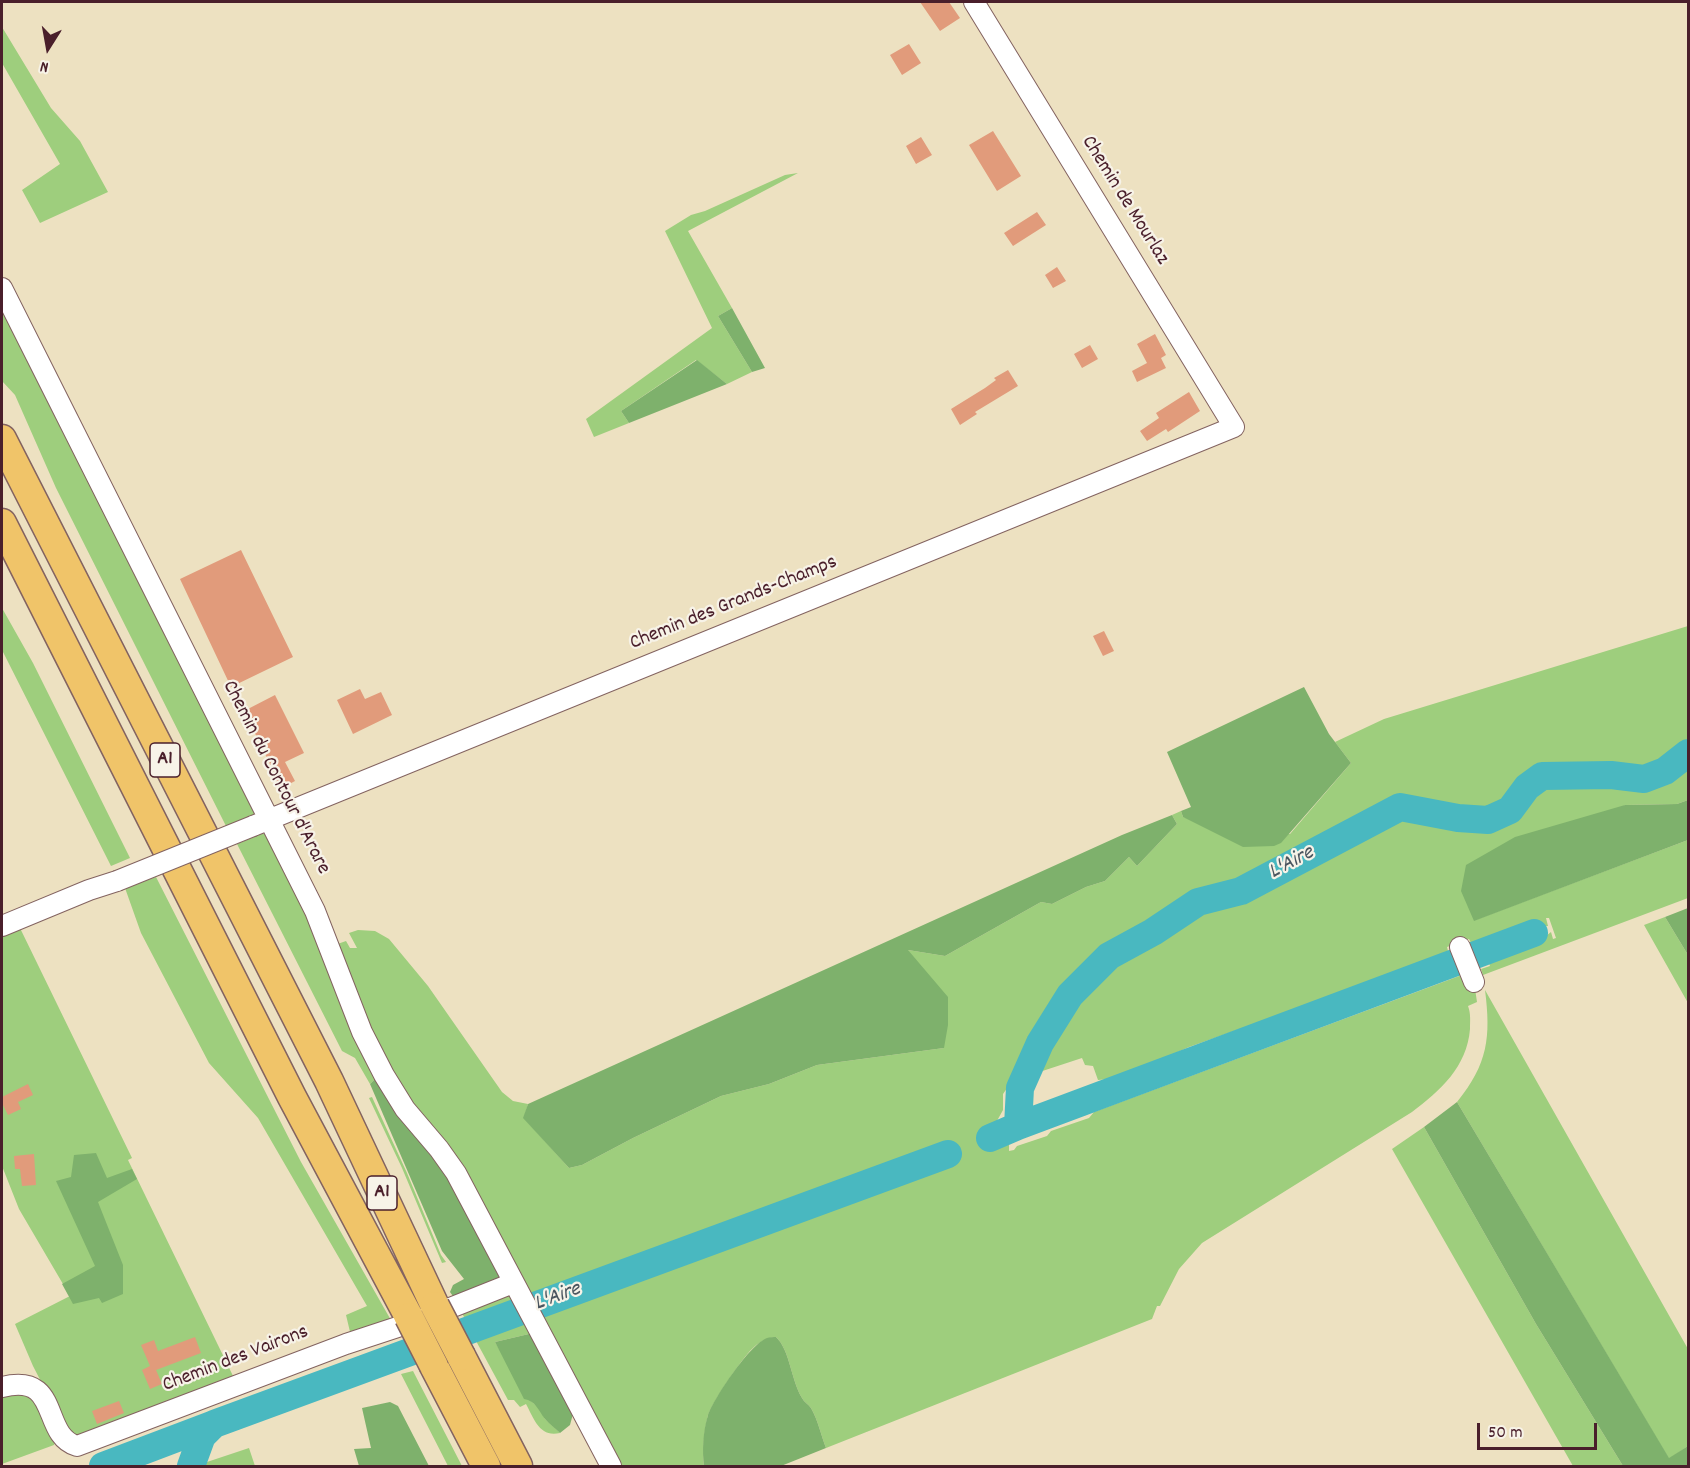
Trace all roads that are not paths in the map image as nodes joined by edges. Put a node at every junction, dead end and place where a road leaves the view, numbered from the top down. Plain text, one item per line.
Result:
1 (974, 2) edge
2 (2, 288) edge
3 (1234, 427) joint
4 (2, 439) edge
5 (2, 523) edge
6 (261, 822) junction
7 (2, 926) edge
8 (1460, 947) dead end
9 (1472, 977) dead end
10 (514, 1286) junction
11 (2, 1387) edge
12 (486, 1467) edge
13 (518, 1467) edge
14 (611, 1467) edge

1 - 3 street, Chemin de Mourlaz
2 - 6 street, Chemin du Contour d'Arare
3 - 6 street, Chemin des Grands-Champs
4 - 13 highway, A1, bridge
5 - 12 highway, A1, bridge
6 - 7 street, Chemin des Grands-Champs, bridge
6 - 10 street, Chemin du Contour d'Arare
8 - 9 street
10 - 11 street, Chemin des Vairons
10 - 14 street, Chemin du Contour d'Arare

